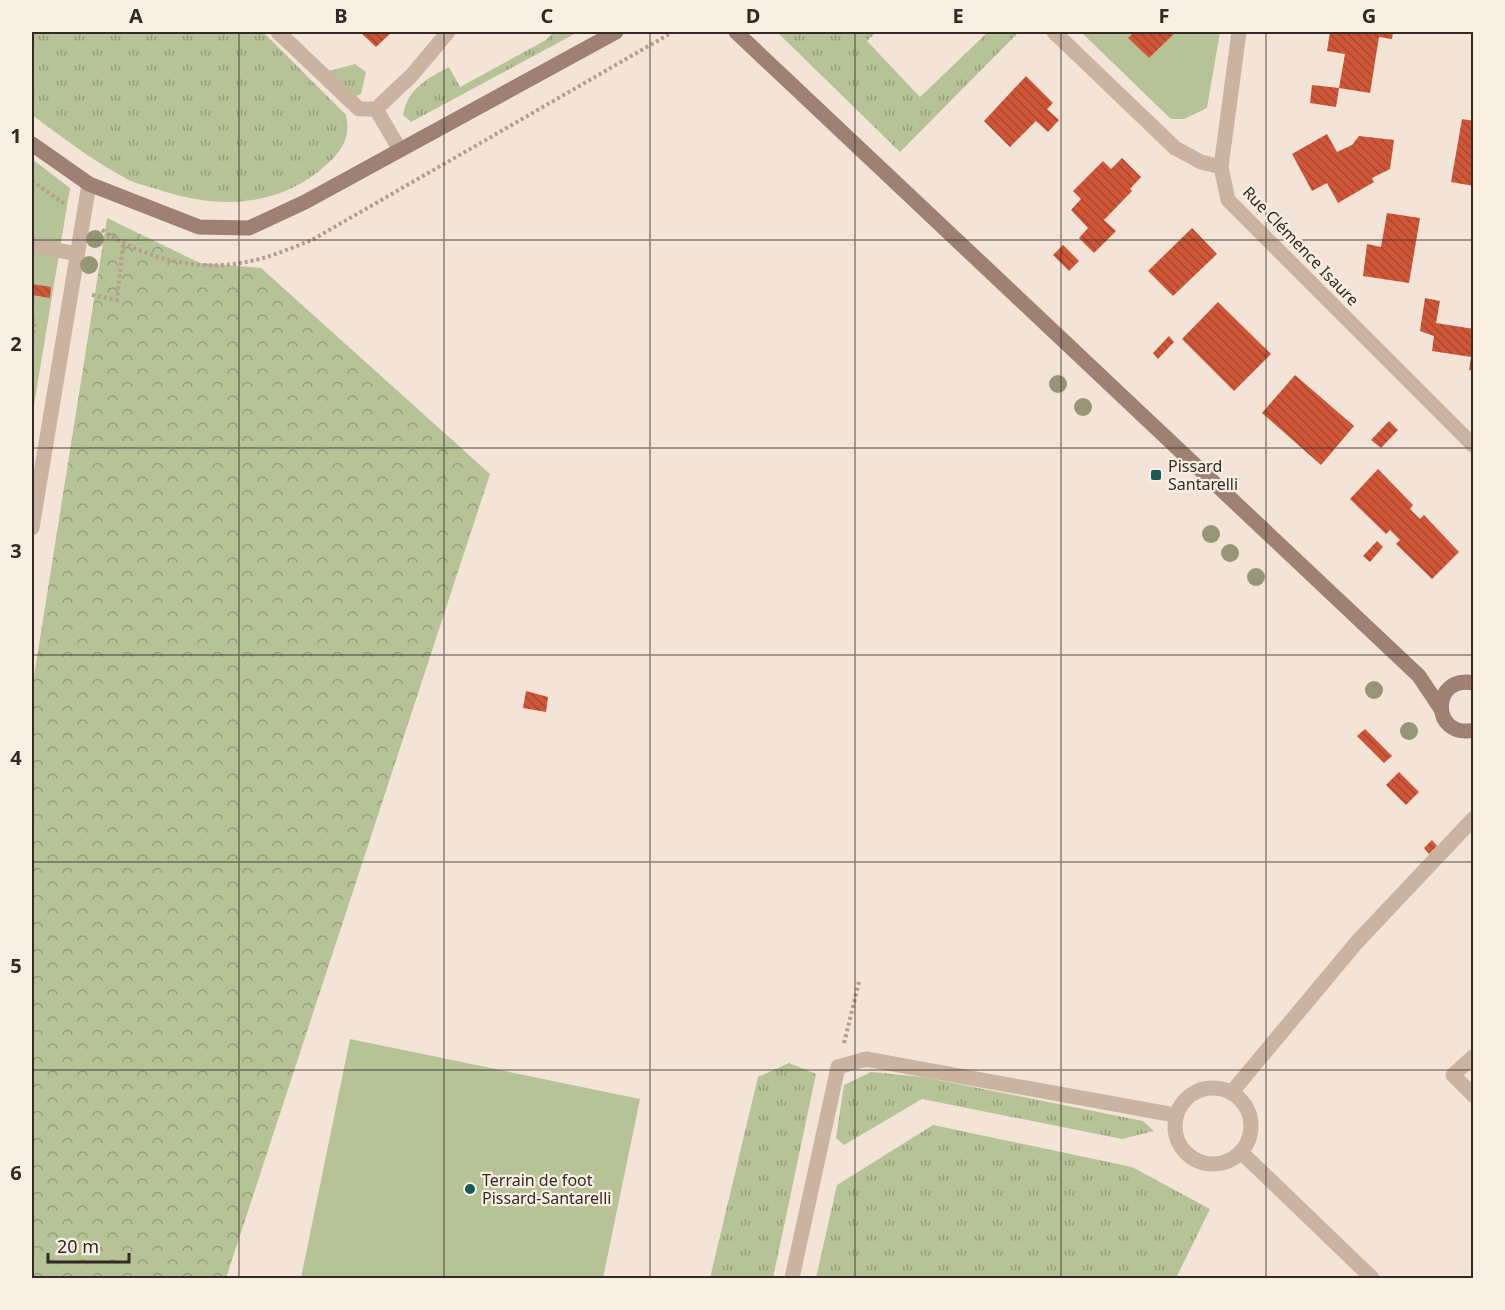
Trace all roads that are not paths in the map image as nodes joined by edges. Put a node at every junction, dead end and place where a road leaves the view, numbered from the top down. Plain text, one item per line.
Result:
1 (279, 32) edge
2 (448, 32) edge
3 (616, 32) edge
4 (736, 32) edge
5 (1054, 32) edge
6 (1239, 32) edge
7 (376, 110) junction
8 (32, 144) edge
9 (400, 150) junction
10 (1221, 166) junction
11 (89, 184) junction
12 (32, 245) edge
13 (77, 254) junction
14 (1473, 446) edge
15 (32, 528) edge
16 (1419, 676) junction
17 (1473, 682) edge
18 (1450, 687) junction
19 (1441, 709) junction
20 (1470, 734) edge
21 (1473, 818) edge
22 (1473, 1056) edge
23 (1231, 1093) junction
24 (1473, 1096) edge
25 (1175, 1115) junction
26 (1242, 1153) junction
27 (792, 1278) edge
28 (1372, 1278) edge

1 - 7 street
2 - 7 street
3 - 9 main road
4 - 16 main road
5 - 10 street
6 - 10 street, Rue Clémence Isaure
7 - 9 street
8 - 11 main road
9 - 11 main road
10 - 14 street, Rue Clémence Isaure
11 - 13 street
12 - 13 street
13 - 15 street
16 - 18 main road
16 - 19 main road
17 - 18 main road
18 - 19 main road
19 - 20 main road
21 - 23 street
22 - 24 street
23 - 25 street
23 - 26 street
25 - 26 street
25 - 27 street
26 - 28 street

